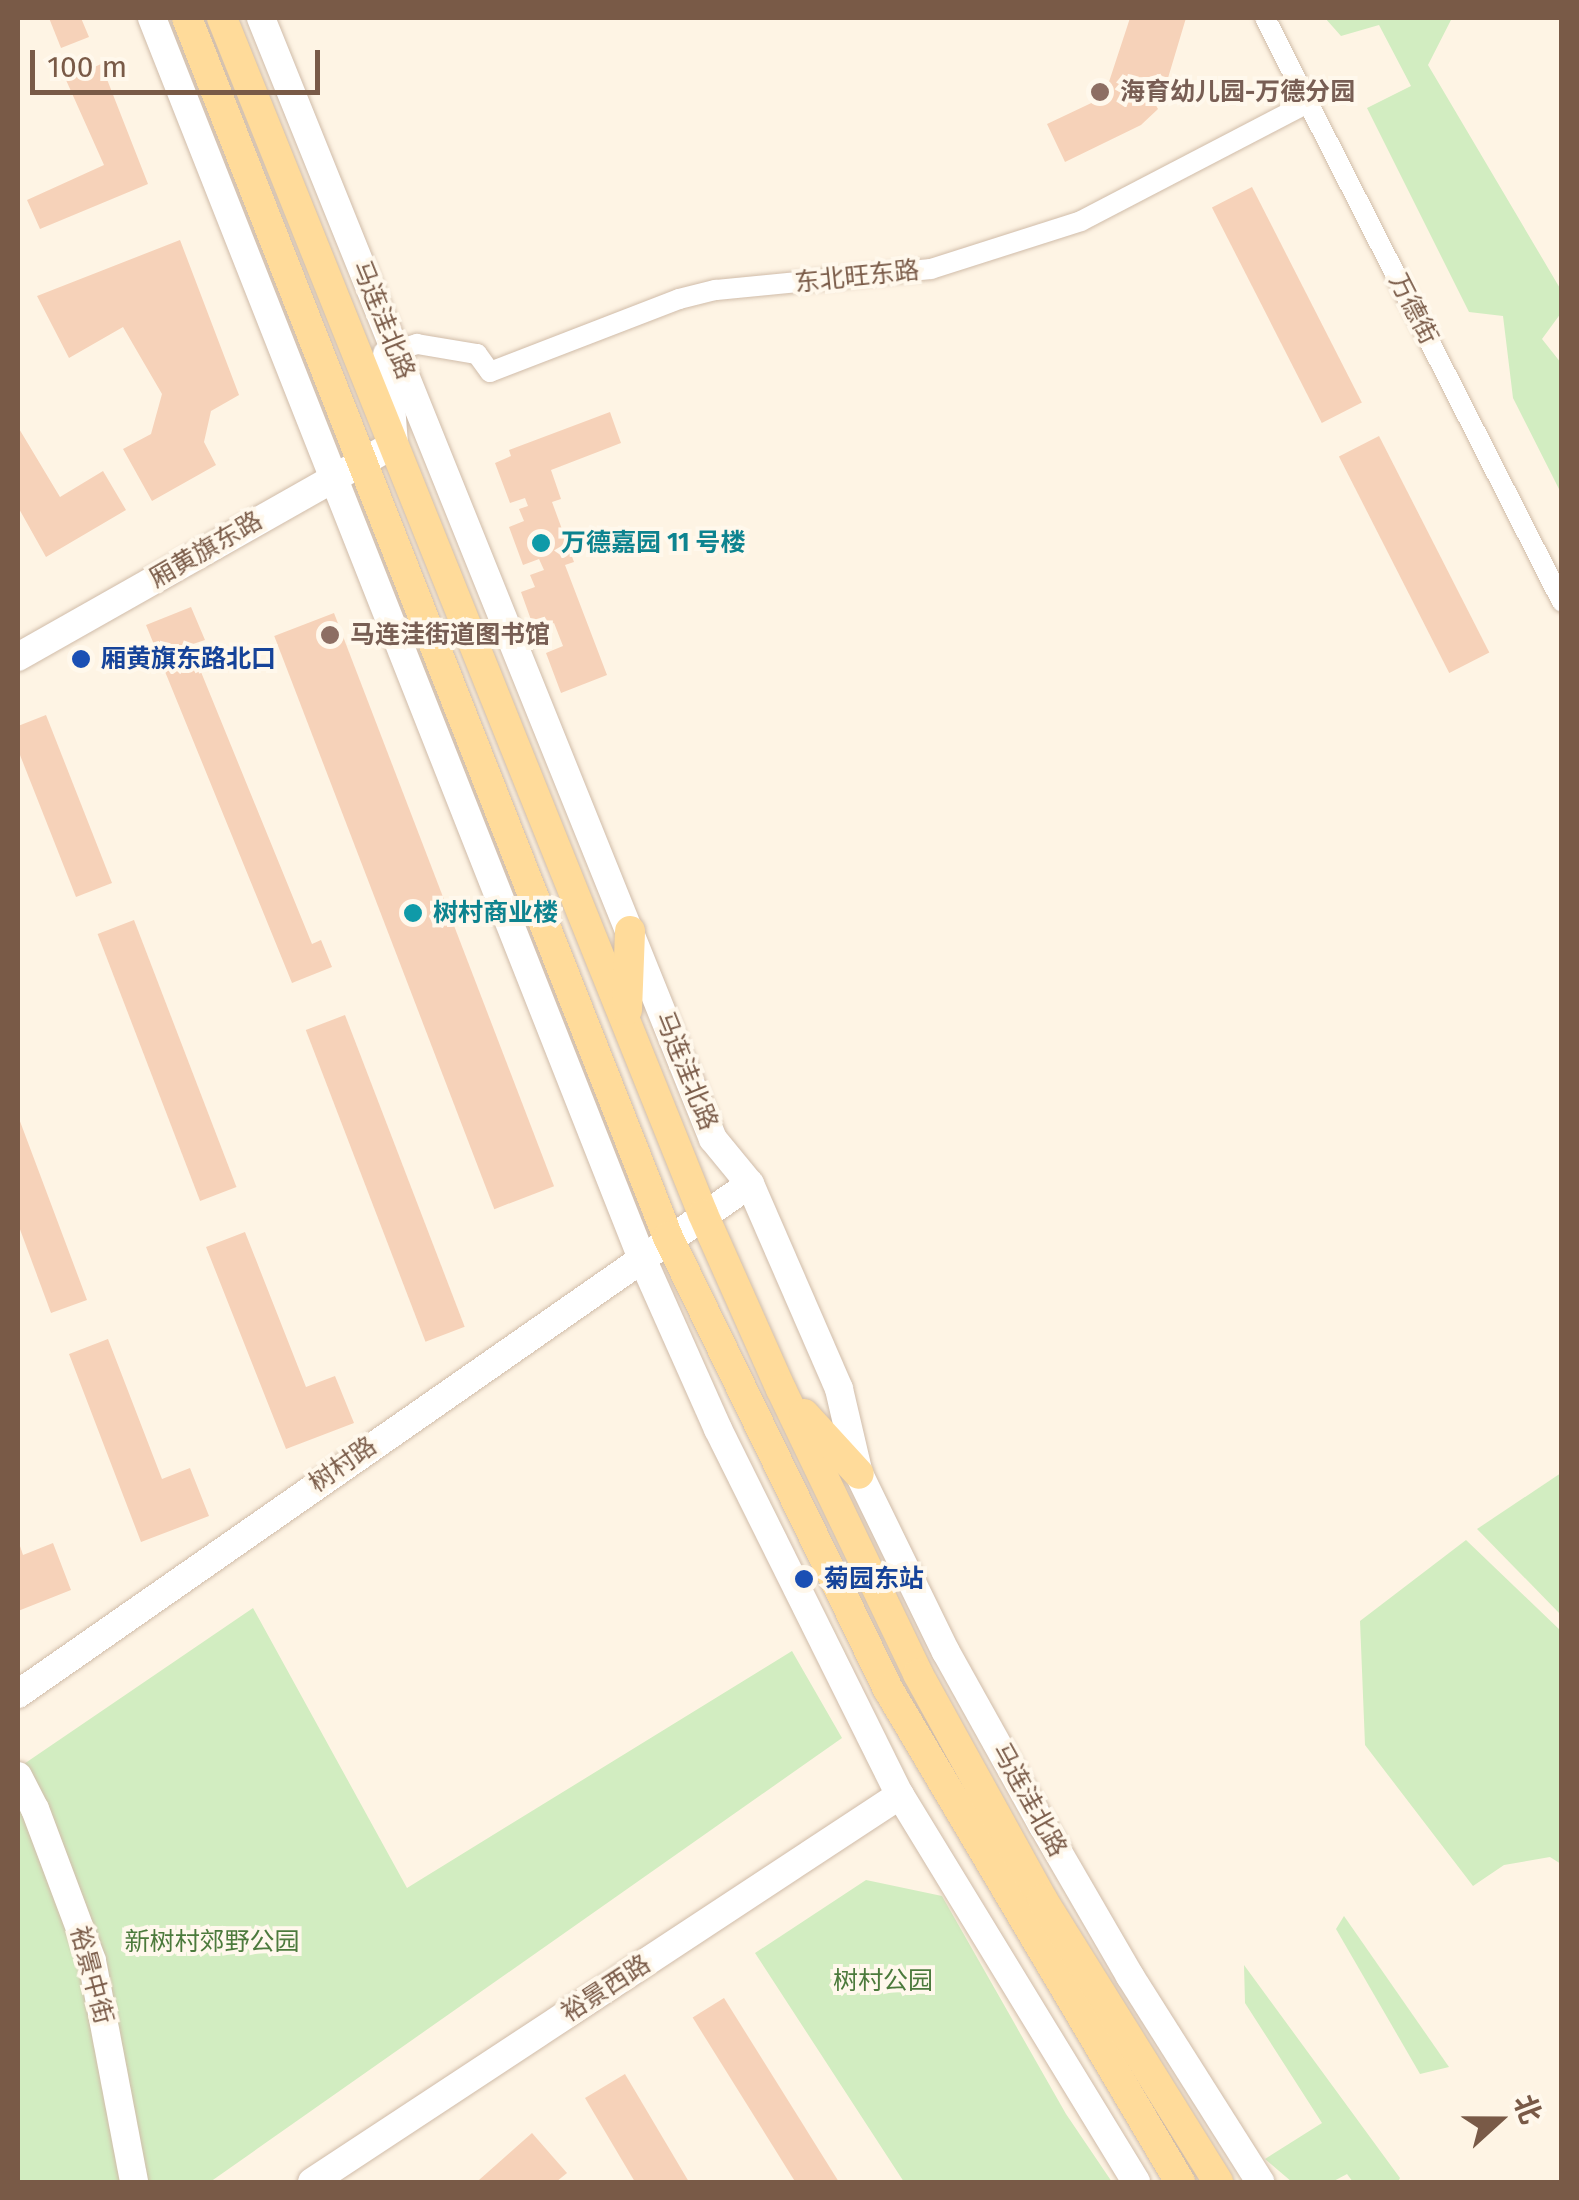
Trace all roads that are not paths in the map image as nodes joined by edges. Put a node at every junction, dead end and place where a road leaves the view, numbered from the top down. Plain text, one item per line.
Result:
1 (152, 18) edge
2 (222, 18) edge
3 (261, 18) edge
4 (1264, 18) edge
5 (191, 28) edge
6 (1308, 102) junction
7 (208, 156) junction
8 (384, 322) junction
9 (395, 351) junction
10 (394, 444) junction
11 (362, 462) junction
12 (334, 477) junction
13 (1562, 602) edge
14 (18, 656) edge
15 (630, 931) junction
16 (626, 1023) junction
17 (750, 1184) junction
18 (704, 1214) junction
19 (668, 1237) junction
20 (641, 1256) junction
21 (781, 1389) junction
22 (859, 1474) junction
23 (18, 1694) edge
24 (18, 1776) edge
25 (900, 1795) junction
26 (134, 2182) edge
27 (312, 2182) edge
28 (1136, 2182) edge
29 (1180, 2182) edge
30 (1218, 2182) edge
31 (1260, 2182) edge

1 - 7 street
2 - 10 main road, 马连洼北路
3 - 8 street, 马连洼北路
4 - 6 street, 万德街
5 - 7 street
5 - 11 main road
6 - 9 street, 东北旺东路
6 - 13 street, 万德街
7 - 12 street
8 - 9 street, 马连洼北路
8 - 10 street
9 - 15 street, 马连洼北路
10 - 11 street, 厢黄旗东路
10 - 16 main road, 马连洼北路
11 - 12 street, 厢黄旗东路
11 - 19 main road
12 - 14 street, 厢黄旗东路
12 - 20 street
15 - 16 main road
15 - 17 street, 马连洼北路
16 - 18 main road, 马连洼北路
17 - 18 street, 树村路
17 - 22 street, 马连洼北路
18 - 19 street, 树村路
18 - 21 main road, 马连洼北路
19 - 20 street, 树村路
19 - 29 main road
20 - 23 street, 树村路
20 - 25 street
21 - 22 main road
21 - 30 main road, 马连洼北路
22 - 31 street, 马连洼北路
24 - 26 street, 裕景中街
25 - 27 street, 裕景西路
25 - 28 street

